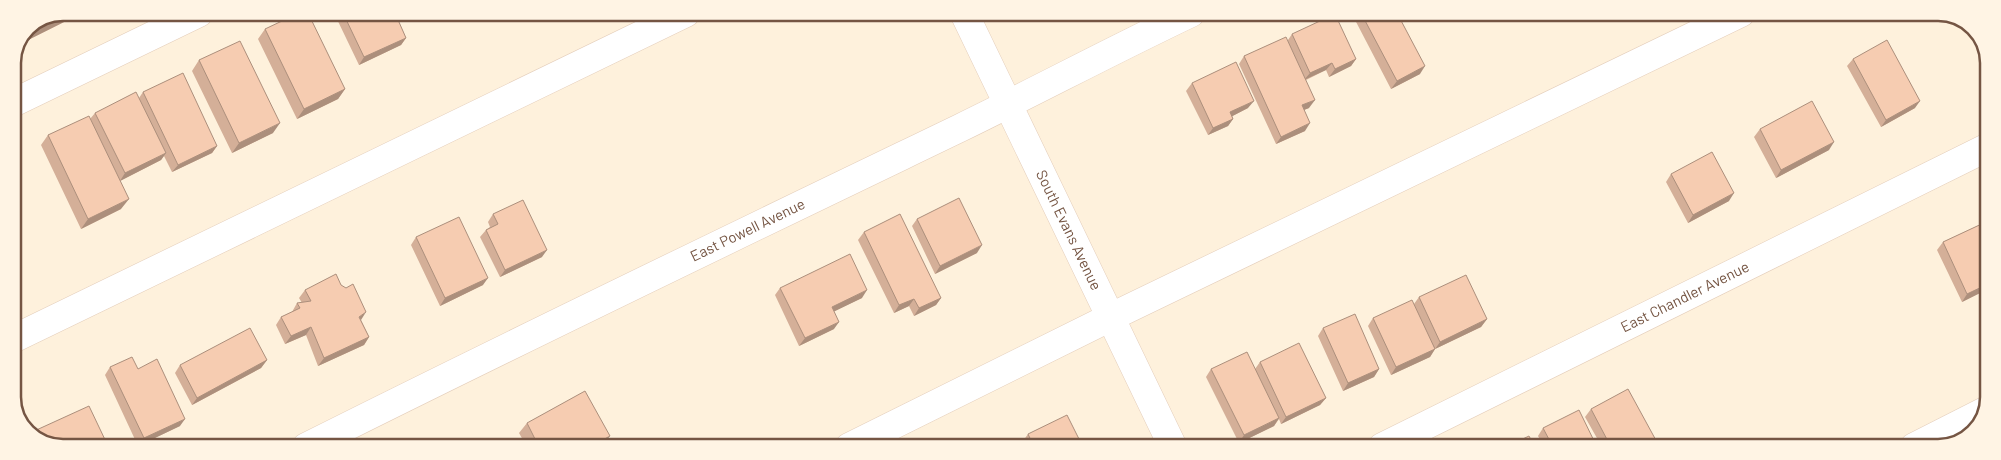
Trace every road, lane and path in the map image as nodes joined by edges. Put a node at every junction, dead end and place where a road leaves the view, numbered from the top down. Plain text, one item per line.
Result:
1 (182, 21) edge
2 (669, 21) edge
3 (968, 21) edge
4 (1174, 21) edge
5 (1724, 21) edge
6 (21, 99) edge
7 (1008, 104) junction
8 (1980, 151) edge
9 (1110, 317) junction
10 (21, 335) edge
11 (1975, 416) edge
12 (322, 439) edge
13 (865, 439) edge
14 (1169, 439) edge
15 (1398, 439) edge
16 (1931, 439) edge

1 - 6 street
2 - 10 street
3 - 7 street, South Evans Avenue
4 - 7 street, East Powell Avenue
5 - 9 street
7 - 9 street, South Evans Avenue
7 - 12 street, East Powell Avenue
8 - 15 street, East Chandler Avenue
9 - 13 street
9 - 14 street, South Evans Avenue
11 - 16 street

